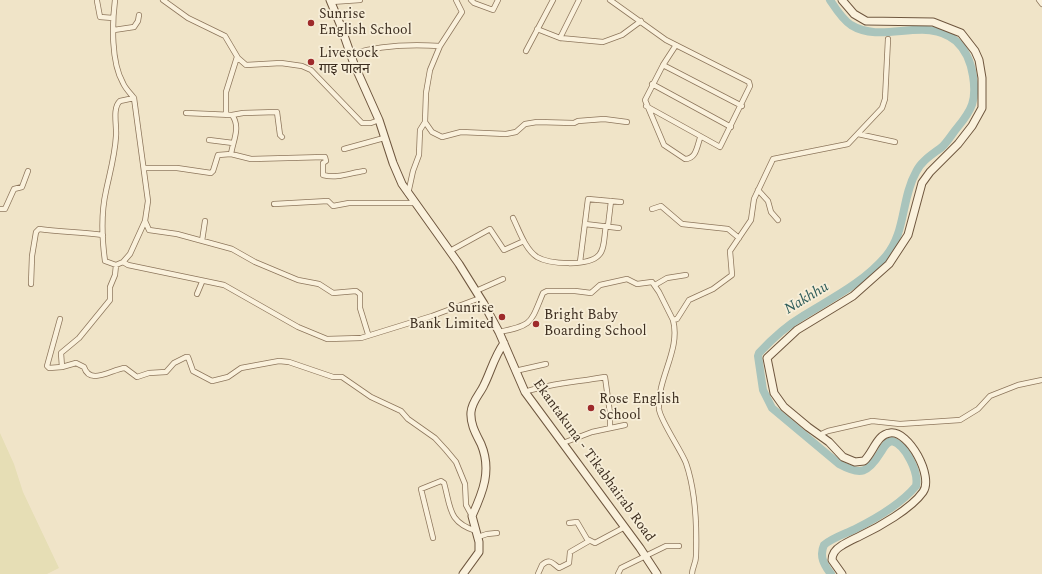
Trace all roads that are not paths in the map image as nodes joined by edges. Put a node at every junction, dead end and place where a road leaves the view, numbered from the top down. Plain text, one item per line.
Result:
1 (115, 0) edge
2 (163, 0) edge
3 (360, 0) edge
4 (456, 0) edge
5 (471, 0) edge
6 (498, 0) edge
7 (553, 0) edge
8 (579, 0) edge
9 (610, 0) edge
10 (842, 0) edge
11 (1039, 0) edge
12 (97, 1) dead end
13 (330, 1) edge
14 (1042, 4) edge
15 (139, 15) dead end
16 (113, 18) junction
17 (641, 21) junction
18 (114, 30) junction
19 (537, 30) junction
20 (560, 38) junction
21 (888, 39) dead end
22 (676, 45) junction
23 (440, 46) junction
24 (526, 51) dead end
25 (351, 54) junction
26 (237, 57) junction
27 (663, 64) junction
28 (652, 84) junction
29 (134, 98) junction
30 (646, 106) junction
31 (742, 106) junction
32 (186, 113) dead end
33 (226, 115) junction
34 (232, 115) junction
35 (379, 120) junction
36 (425, 122) junction
37 (627, 122) dead end
38 (730, 127) junction
39 (858, 134) junction
40 (282, 137) dead end
41 (384, 138) junction
42 (700, 138) junction
43 (209, 140) dead end
44 (233, 142) junction
45 (895, 142) dead end
46 (344, 149) dead end
47 (231, 154) junction
48 (144, 168) junction
49 (28, 171) dead end
50 (364, 171) dead end
51 (758, 190) junction
52 (408, 194) junction
53 (610, 201) junction
54 (621, 202) dead end
55 (415, 203) junction
56 (274, 204) dead end
57 (0, 209) edge
58 (652, 209) dead end
59 (512, 218) dead end
60 (778, 220) dead end
61 (205, 221) dead end
62 (145, 222) junction
63 (585, 224) junction
64 (607, 226) junction
65 (619, 228) dead end
66 (103, 235) junction
67 (739, 238) junction
68 (202, 241) junction
69 (524, 242) junction
70 (450, 251) junction
71 (123, 262) junction
72 (580, 262) junction
73 (116, 264) junction
74 (686, 275) dead end
75 (503, 279) dead end
76 (202, 282) junction
77 (31, 284) dead end
78 (654, 285) junction
79 (476, 291) junction
80 (197, 294) dead end
81 (480, 298) junction
82 (60, 319) dead end
83 (673, 320) junction
84 (499, 332) junction
85 (368, 334) junction
86 (504, 344) junction
87 (546, 364) dead end
88 (62, 367) junction
89 (515, 371) junction
90 (1042, 380) edge
91 (525, 392) junction
92 (625, 425) dead end
93 (610, 428) junction
94 (819, 435) junction
95 (563, 443) junction
96 (472, 516) junction
97 (569, 524) dead end
98 (626, 528) junction
99 (497, 533) dead end
100 (477, 534) junction
101 (434, 538) dead end
102 (589, 541) junction
103 (679, 546) dead end
104 (646, 556) junction
105 (463, 574) edge
106 (538, 574) edge
107 (618, 574) edge
108 (657, 574) edge
109 (692, 574) edge
110 (842, 574) edge

1 - 16 street
2 - 26 street
3 - 13 street
4 - 23 street
5 - 6 street
7 - 19 street
8 - 20 street
9 - 17 street
10 - 94 street
11 - 14 street
12 - 16 street
13 - 25 street, Ekantakuna - Tikabhairab Road
15 - 18 street
16 - 18 street
17 - 20 street
17 - 22 street
18 - 29 street
19 - 20 street
19 - 24 street
21 - 39 street
22 - 27 street
22 - 31 street
23 - 25 street
23 - 36 street
25 - 35 street, Ekantakuna - Tikabhairab Road
26 - 33 street
26 - 35 street
27 - 28 street
27 - 31 street
28 - 30 street
28 - 38 street
29 - 48 street
29 - 66 street
30 - 42 street
30 - 42 street
31 - 38 street
32 - 33 street
33 - 34 street
34 - 40 street
34 - 44 street
35 - 41 street, Ekantakuna - Tikabhairab Road
36 - 37 street
36 - 52 street
38 - 42 street
39 - 45 street
39 - 51 street
41 - 46 street
41 - 52 street, Ekantakuna - Tikabhairab Road
43 - 44 street
44 - 47 street
47 - 48 street
47 - 50 street
48 - 62 street
49 - 57 street
51 - 60 street
51 - 67 street
52 - 55 street, Ekantakuna - Tikabhairab Road
53 - 54 street
53 - 63 street
53 - 64 street
55 - 56 street
55 - 70 street, Ekantakuna - Tikabhairab Road
58 - 67 street
59 - 69 street
61 - 68 street
62 - 68 street
62 - 71 street
63 - 64 street
63 - 72 street
64 - 65 street
64 - 72 street
66 - 73 street
66 - 77 street
67 - 83 street
68 - 85 street
69 - 70 street
69 - 72 street
70 - 79 street, Ekantakuna - Tikabhairab Road
71 - 73 street
71 - 76 street
73 - 88 street
74 - 78 street
75 - 79 street
76 - 80 street
76 - 85 street
78 - 83 street
78 - 84 street
79 - 81 street, Ekantakuna - Tikabhairab Road
81 - 84 street, Ekantakuna - Tikabhairab Road
81 - 85 street
82 - 88 street
83 - 109 street
84 - 86 street, Ekantakuna - Tikabhairab Road
86 - 89 street, Ekantakuna - Tikabhairab Road
86 - 96 street
87 - 89 street
88 - 96 street
89 - 91 street, Ekantakuna - Tikabhairab Road
90 - 94 street
91 - 93 street
91 - 95 street, Ekantakuna - Tikabhairab Road
92 - 93 street
93 - 95 street
94 - 110 street
95 - 98 street, Ekantakuna - Tikabhairab Road
96 - 100 street
97 - 102 street
98 - 102 street
98 - 104 street, Ekantakuna - Tikabhairab Road
99 - 100 street
100 - 101 street
100 - 105 street
102 - 106 street
103 - 104 street
104 - 107 street
104 - 108 street, Ekantakuna - Tikabhairab Road

